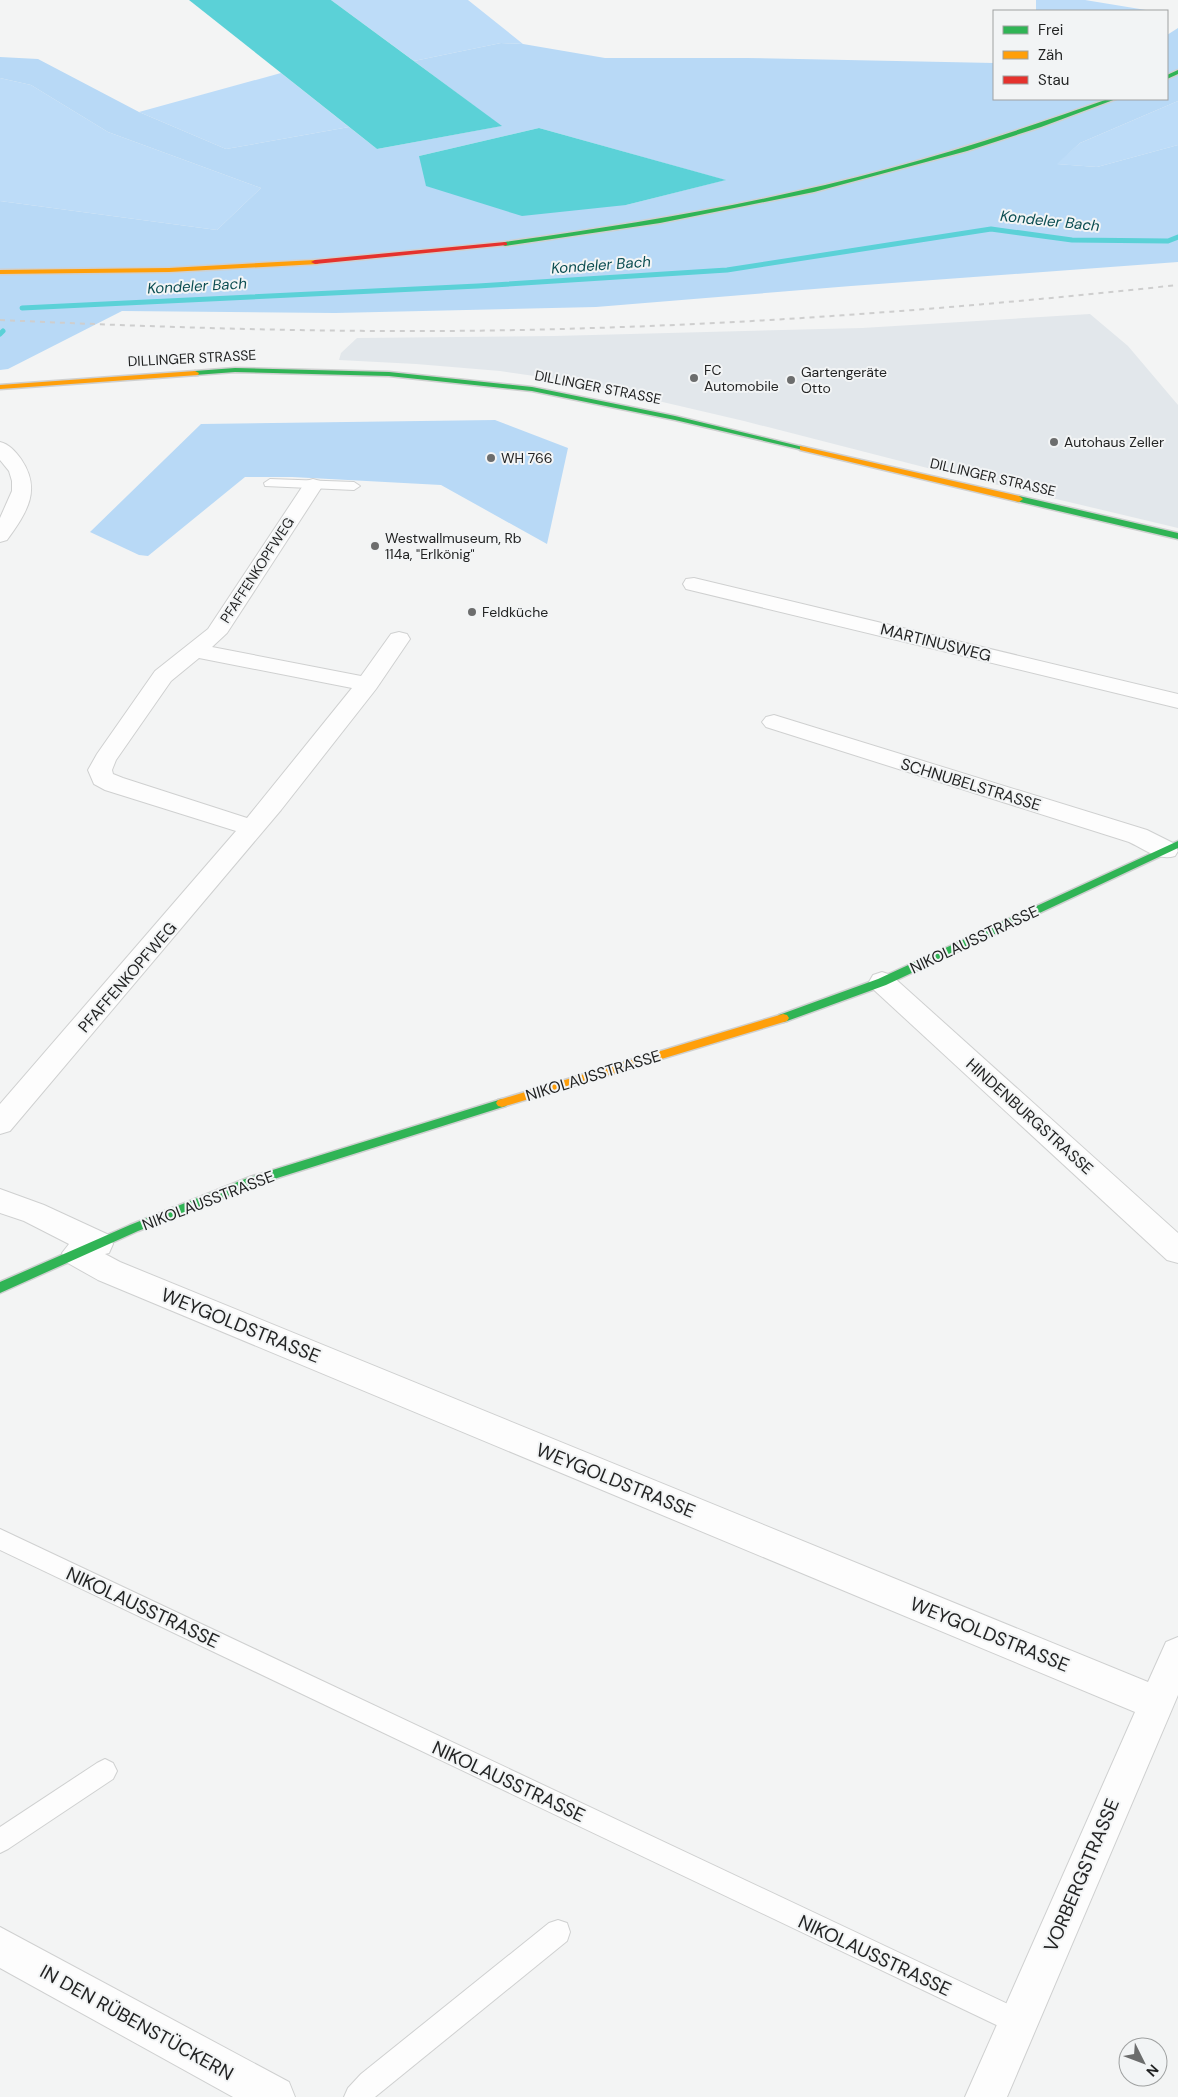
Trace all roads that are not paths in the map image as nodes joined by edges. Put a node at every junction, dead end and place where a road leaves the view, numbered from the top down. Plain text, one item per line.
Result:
1 (1110, 100) edge
2 (0, 272) edge
3 (0, 387) edge
4 (0, 448) edge
5 (270, 483) dead end
6 (313, 485) junction
7 (354, 486) dead end
8 (0, 536) edge
9 (1178, 536) edge
10 (694, 584) dead end
11 (399, 639) dead end
12 (197, 650) junction
13 (368, 684) junction
14 (1178, 701) edge
15 (774, 722) dead end
16 (252, 828) junction
17 (1172, 847) edge
18 (882, 982) junction
19 (0, 1123) edge
20 (0, 1201) edge
21 (88, 1248) junction
22 (1178, 1251) edge
23 (0, 1288) edge
24 (0, 1540) edge
25 (1178, 1654) edge
26 (1156, 1703) junction
27 (104, 1771) dead end
28 (0, 1841) edge
29 (558, 1932) dead end
30 (0, 1947) edge
31 (1018, 2022) junction
32 (274, 2097) edge
33 (357, 2097) edge
34 (986, 2097) edge

1 - 2 street
3 - 9 street, DILLINGER STRASSE
4 - 8 street
5 - 6 lane
6 - 7 lane
6 - 12 street, PFAFFENKOPFWEG
10 - 14 street, MARTINUSWEG
11 - 13 street, PFAFFENKOPFWEG
12 - 13 street
12 - 16 street, PFAFFENKOPFWEG
13 - 16 street, PFAFFENKOPFWEG
15 - 17 street, SCHNUBELSTRASSE
16 - 19 street, PFAFFENKOPFWEG
17 - 18 street, NIKOLAUSSTRASSE
18 - 21 street, NIKOLAUSSTRASSE
18 - 22 street, HINDENBURGSTRASSE
20 - 21 street, WEYGOLDSTRASSE
21 - 23 street, NIKOLAUSSTRASSE
21 - 26 street, WEYGOLDSTRASSE
24 - 31 lane, NIKOLAUSSTRASSE
25 - 26 street, VORBERGSTRASSE
26 - 31 street, VORBERGSTRASSE
27 - 28 lane
29 - 33 lane
30 - 32 street, IN DEN RÜBENSTÜCKERN
31 - 34 street, VORBERGSTRASSE

